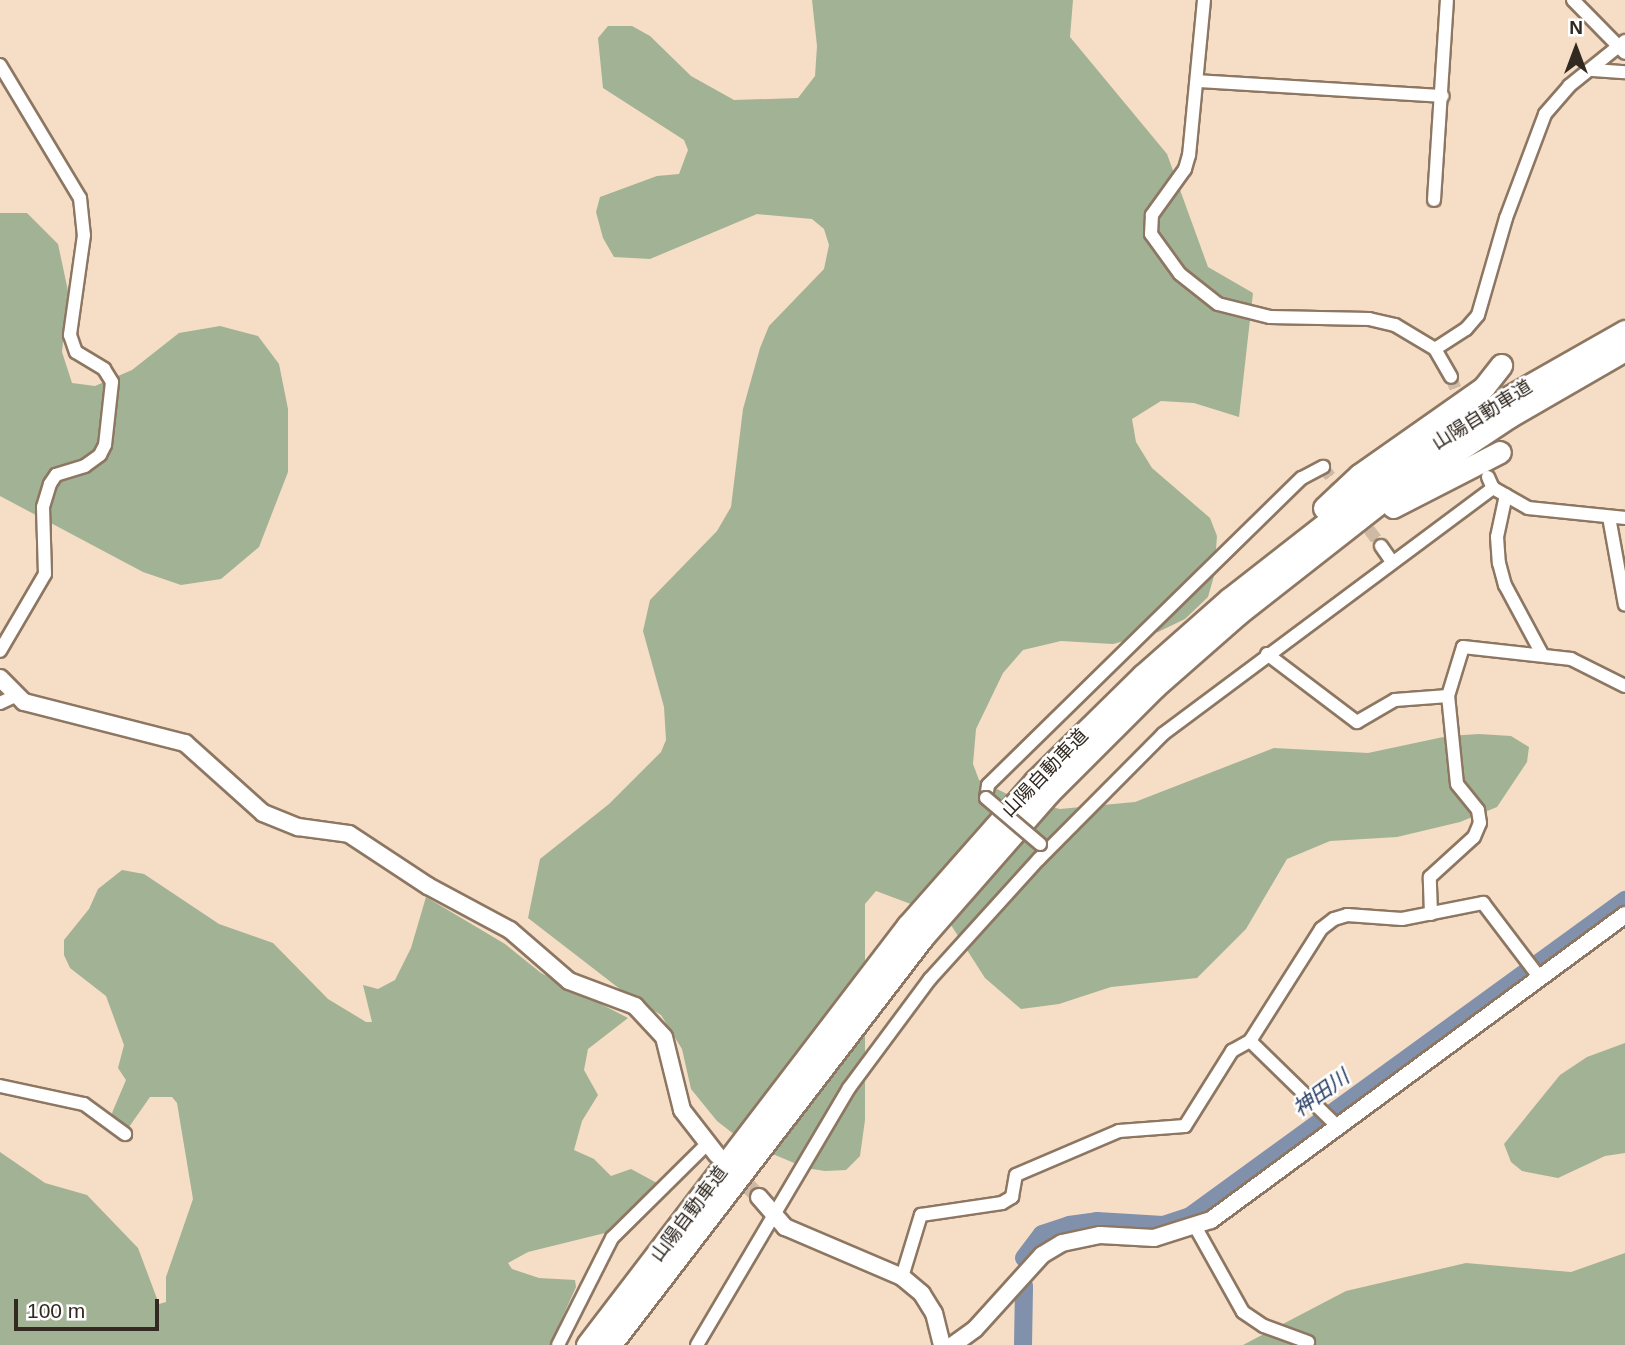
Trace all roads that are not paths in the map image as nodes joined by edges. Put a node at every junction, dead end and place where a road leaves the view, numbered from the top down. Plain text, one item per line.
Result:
1 (1204, 0) edge
2 (1447, 0) edge
3 (1573, 0) edge
4 (1623, 47) edge
5 (1593, 70) junction
6 (1, 71) edge
7 (1625, 72) edge
8 (1197, 81) junction
9 (1443, 96) junction
10 (1434, 200) dead end
11 (1625, 331) edge
12 (1435, 349) junction
13 (1625, 350) edge
14 (1501, 365) dead end
15 (1451, 377) tunnel mouth
16 (1500, 452) dead end
17 (1323, 467) dead end
18 (1506, 495) junction
19 (1609, 517) junction
20 (1625, 518) edge
21 (1381, 547) tunnel mouth
22 (1392, 562) junction
23 (1270, 587) junction
24 (1625, 605) edge
25 (1178, 643) junction
26 (0, 651) edge
27 (1268, 654) junction
28 (1542, 654) junction
29 (0, 678) edge
30 (1625, 686) edge
31 (15, 696) junction
32 (1448, 696) junction
33 (0, 703) edge
34 (1044, 847) junction
35 (1432, 914) junction
36 (1625, 915) edge
37 (1535, 971) junction
38 (1250, 1041) junction
39 (0, 1086) edge
40 (1332, 1120) junction
41 (125, 1134) dead end
42 (711, 1150) joint
43 (759, 1197) tunnel mouth
44 (774, 1218) junction
45 (1196, 1228) junction
46 (902, 1277) junction
47 (1308, 1342) dead end
48 (558, 1345) edge
49 (587, 1345) edge
50 (610, 1345) edge
51 (697, 1345) edge
52 (942, 1345) edge
53 (953, 1345) edge

1 - 8 street
2 - 9 street
3 - 4 street
4 - 5 street
5 - 7 street
5 - 12 street
6 - 26 street
8 - 9 street
8 - 12 street
9 - 10 street
11 - 25 highway, 山陽自動車道
12 - 15 street
13 - 23 highway, 山陽自動車道
14 - 25 highway
16 - 23 highway
17 - 34 street, bridge
18 - 19 street
18 - 22 street
18 - 28 street
19 - 20 street
19 - 24 street
21 - 22 street
22 - 27 street
23 - 50 highway, 山陽自動車道
25 - 49 highway, 山陽自動車道
27 - 32 street
27 - 34 street
28 - 30 street
28 - 32 street
29 - 31 street
31 - 33 street
31 - 42 street
32 - 35 street
34 - 44 street
35 - 37 street
35 - 38 street
36 - 37 street
37 - 40 street
38 - 40 street
38 - 46 street
39 - 41 street
40 - 45 street
42 - 48 street
43 - 44 street
44 - 46 street
44 - 51 street
45 - 47 street
45 - 53 street
46 - 52 street

